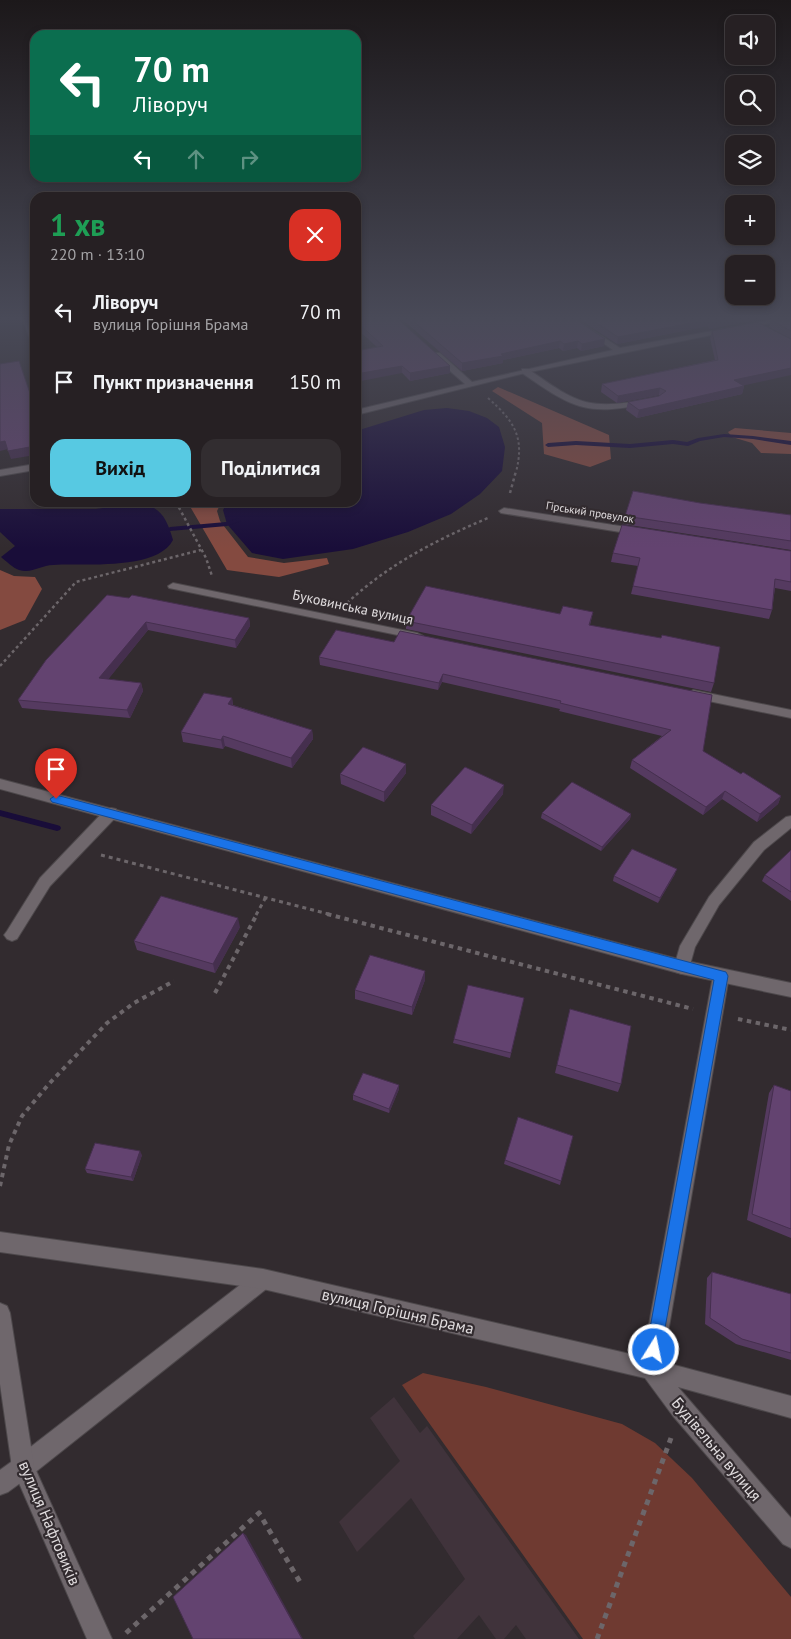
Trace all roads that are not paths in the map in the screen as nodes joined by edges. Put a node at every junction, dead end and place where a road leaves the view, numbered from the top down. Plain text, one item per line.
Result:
1 (421, 396) edge
2 (562, 396) edge
3 (652, 401) edge
4 (361, 412) edge
5 (30, 468) edge
6 (0, 473) edge
7 (504, 511) road end
8 (647, 533) edge
9 (173, 586) dead end
10 (430, 638) edge
11 (684, 692) edge
12 (791, 714) edge
13 (0, 784) edge
14 (111, 813) junction
15 (791, 821) edge
16 (12, 934) dead end
17 (682, 966) junction
18 (721, 976) junction
19 (791, 990) edge
20 (0, 1242) edge
21 (263, 1280) junction
22 (0, 1313) edge
23 (651, 1369) junction
24 (791, 1407) edge
25 (23, 1466) junction
26 (0, 1484) edge
27 (791, 1536) edge
28 (100, 1639) edge

1 - 4 street
2 - 3 street
5 - 6 street
7 - 8 street, Гірський провулок
9 - 10 street, Буковинська вулиця
11 - 12 street
13 - 14 street
14 - 16 street
14 - 17 street
15 - 17 street
17 - 18 street
18 - 19 street
18 - 23 street
20 - 21 street, вулиця Горішня Брама
21 - 23 street, вулиця Горішня Брама
21 - 25 street
22 - 25 street
23 - 24 street, вулиця Горішня Брама
23 - 27 street, Будівельна вулиця
25 - 26 street
25 - 28 street, вулиця Нафтовиків

